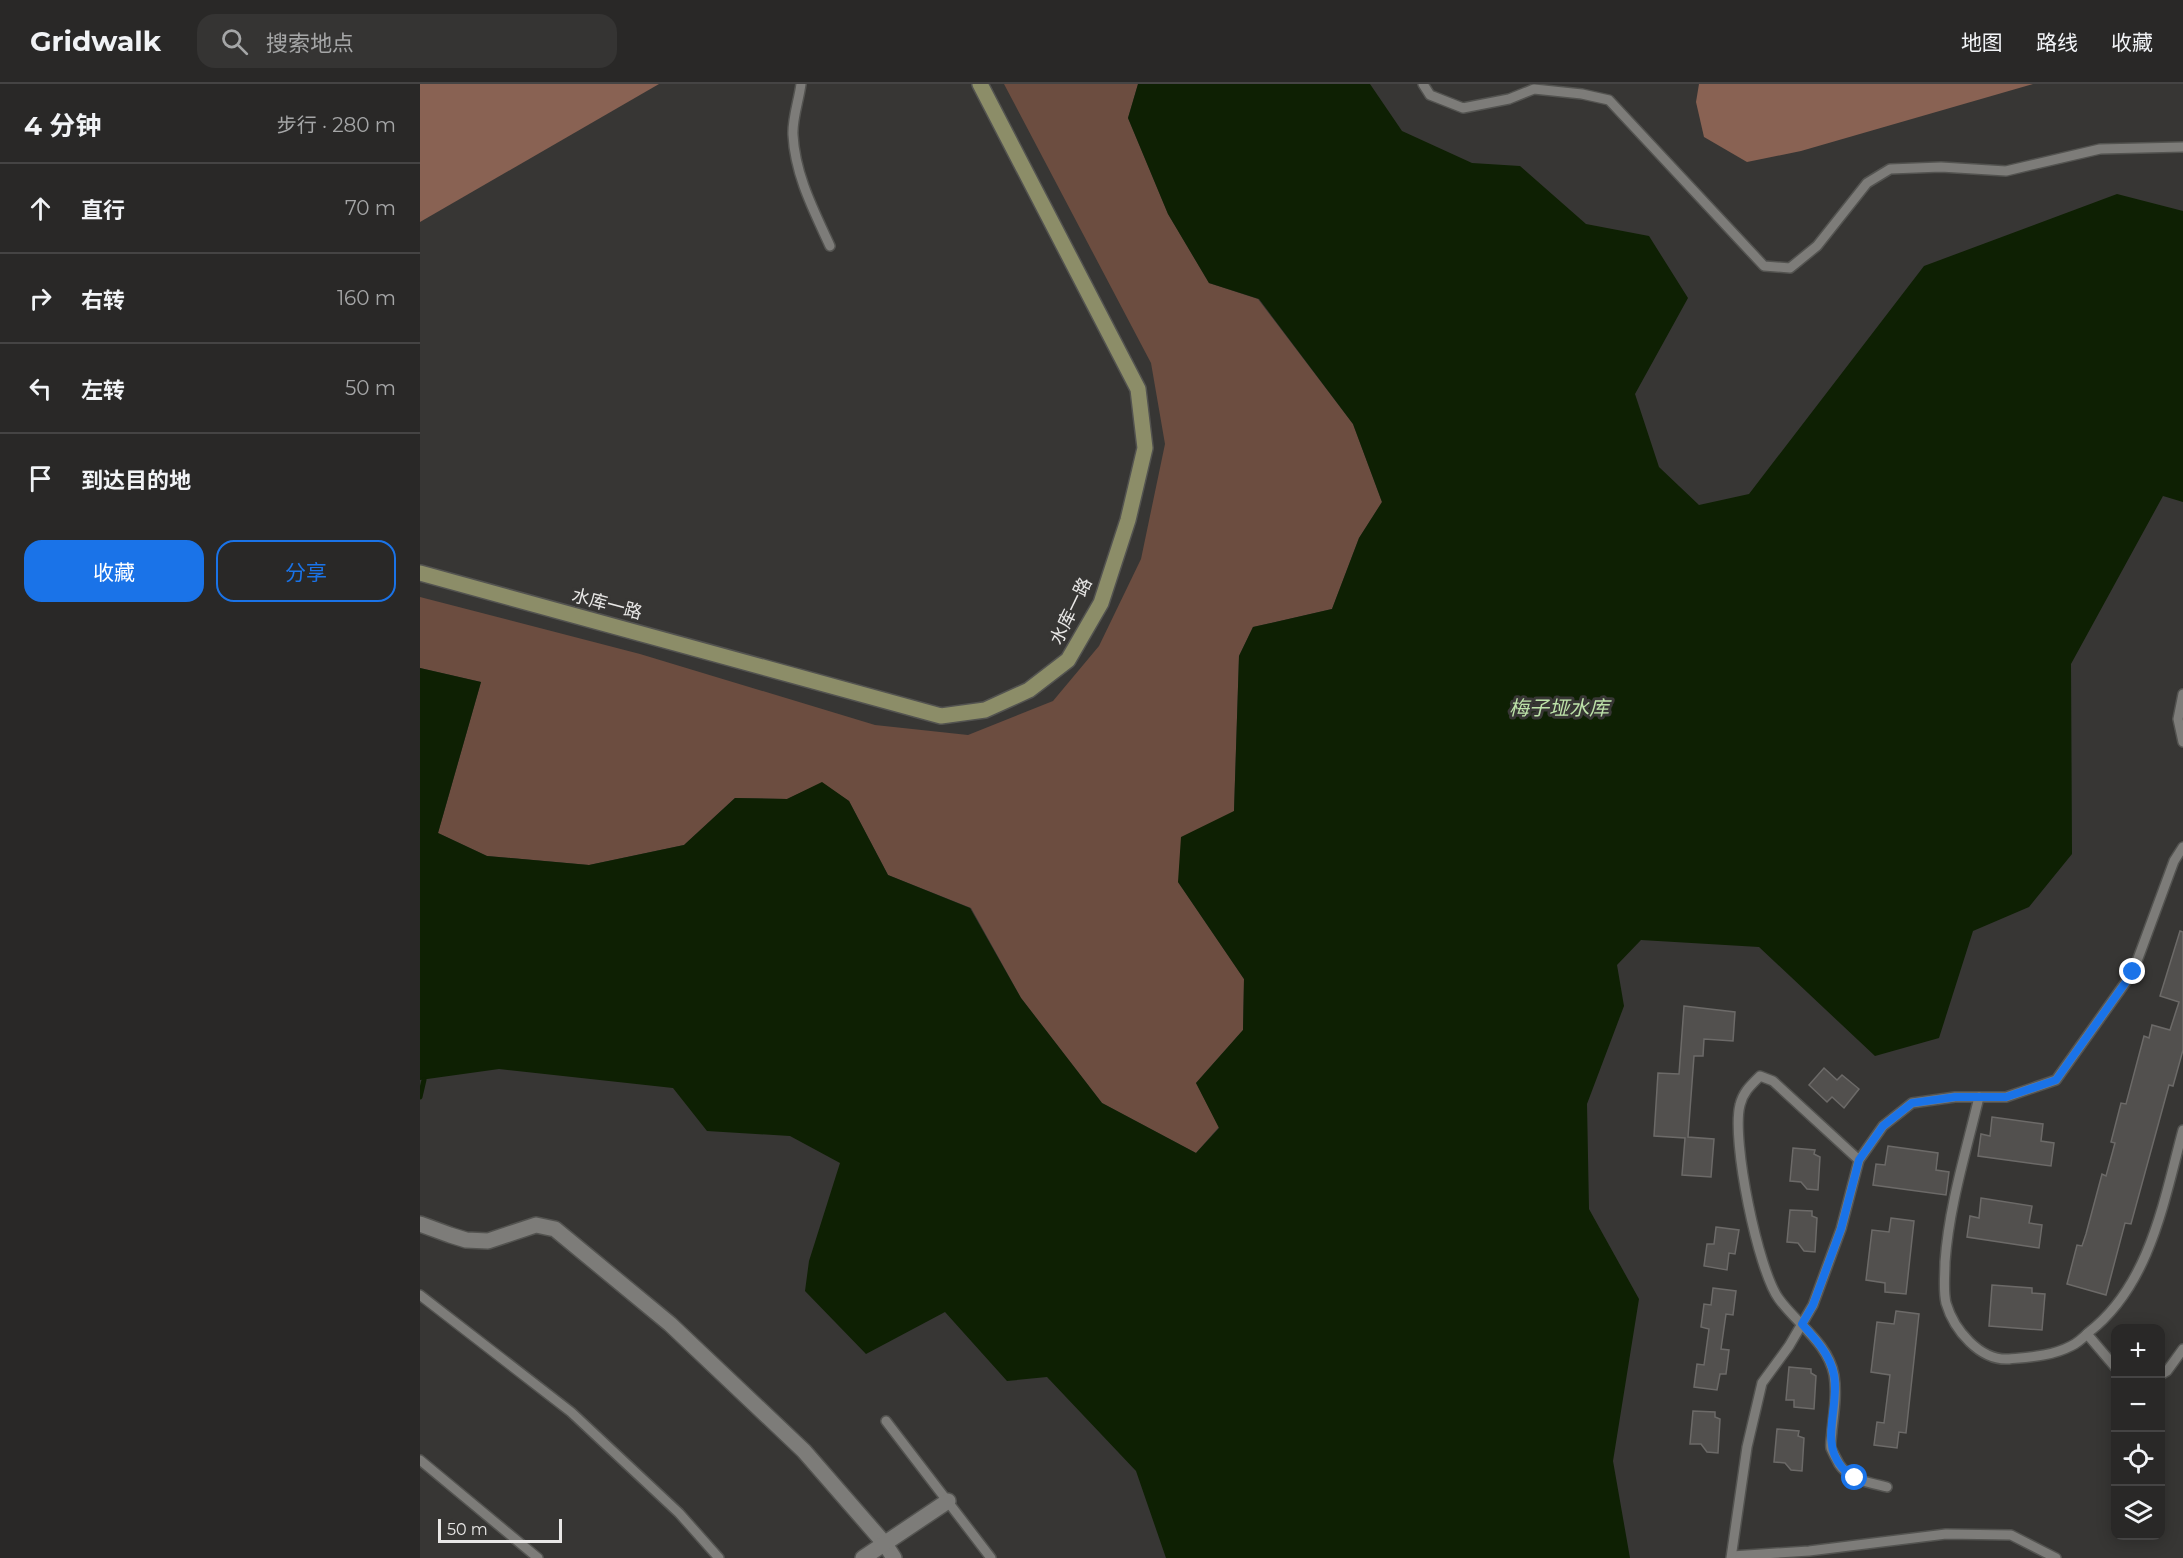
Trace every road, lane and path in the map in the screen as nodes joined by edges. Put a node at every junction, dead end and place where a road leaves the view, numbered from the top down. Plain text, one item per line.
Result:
1 (801, 84) edge
2 (980, 84) edge
3 (1423, 84) edge
4 (2183, 147) edge
5 (830, 246) dead end
6 (420, 573) edge
7 (2183, 694) edge
8 (2183, 742) edge
9 (2183, 847) edge
10 (1979, 1097) junction
11 (2183, 1130) edge
12 (1859, 1160) junction
13 (420, 1224) edge
14 (420, 1295) edge
15 (1802, 1324) junction
16 (2087, 1334) junction
17 (2183, 1349) edge
18 (2111, 1363) edge
19 (2165, 1372) edge
20 (886, 1421) dead end
21 (420, 1460) edge
22 (1887, 1487) dead end
23 (948, 1501) junction
24 (885, 1544) junction
25 (1732, 1557) edge
26 (538, 1558) edge
27 (719, 1558) edge
28 (864, 1558) edge
29 (894, 1558) edge
30 (991, 1558) edge
31 (2056, 1558) edge

1 - 5 lane
2 - 6 street, 水库一路
3 - 4 lane
7 - 8 lane
9 - 10 lane
10 - 12 lane
10 - 16 lane
11 - 16 lane
12 - 15 lane
12 - 15 lane
13 - 24 street
14 - 27 lane
15 - 22 lane
15 - 25 lane
16 - 18 lane
17 - 19 lane
20 - 23 lane
21 - 26 lane
23 - 24 street
23 - 30 lane
24 - 28 street
24 - 29 street
25 - 31 lane

